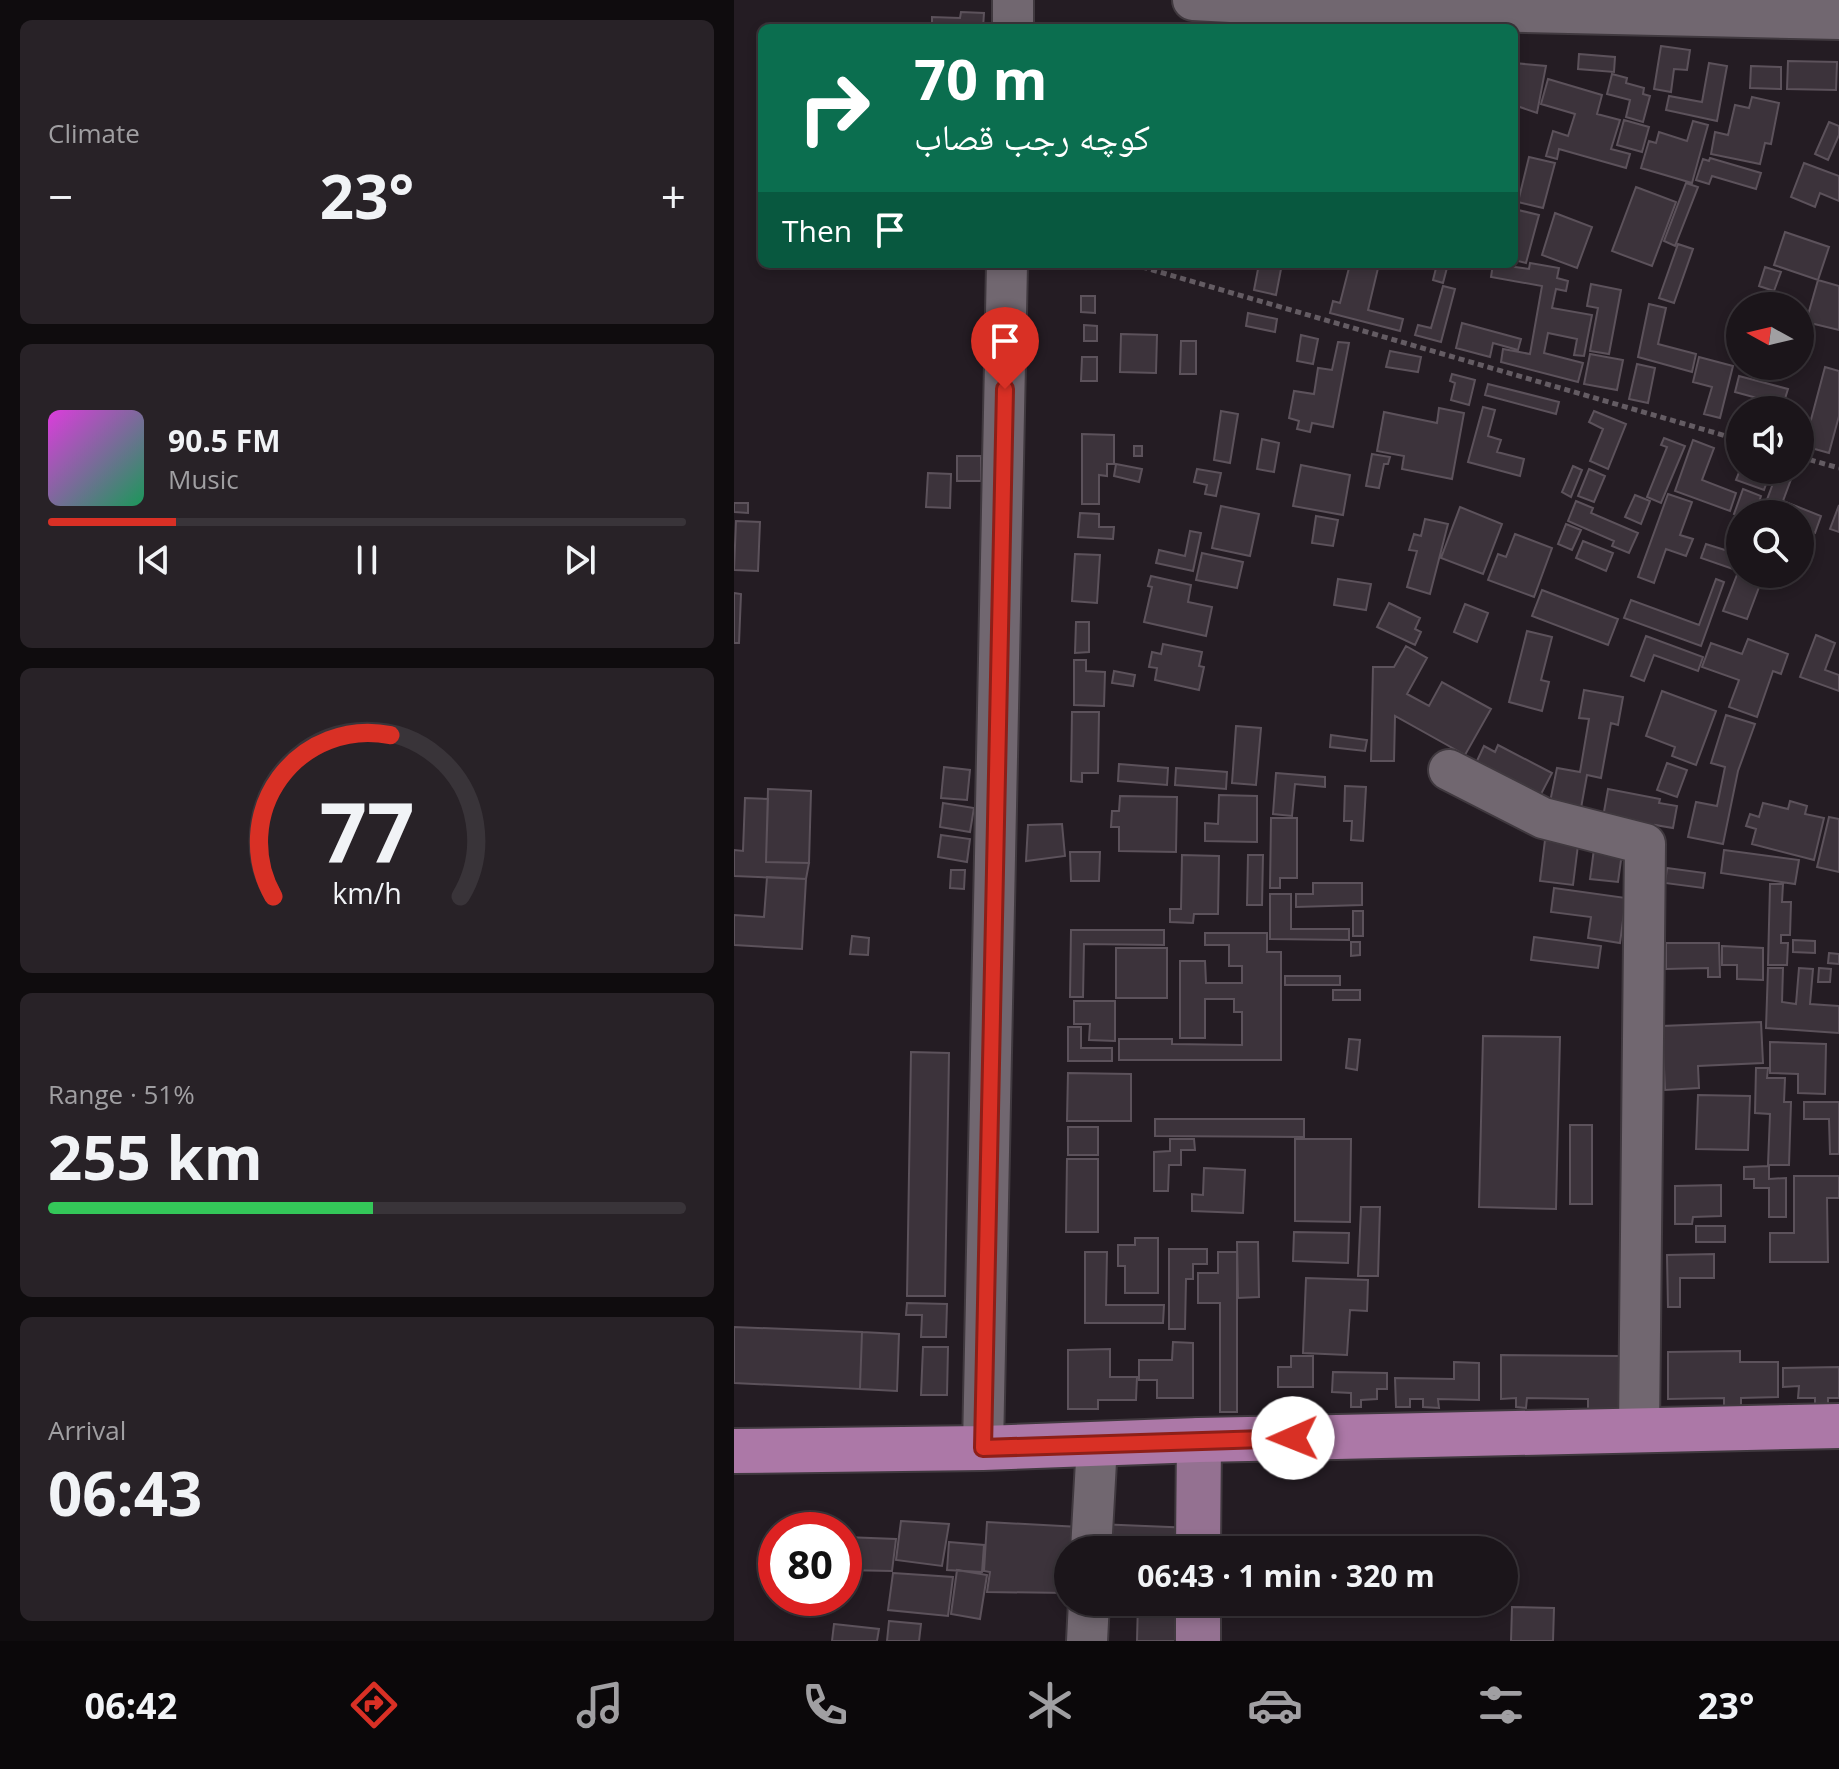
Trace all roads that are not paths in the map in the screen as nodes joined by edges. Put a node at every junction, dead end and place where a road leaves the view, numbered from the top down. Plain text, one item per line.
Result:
1 (1013, 0) edge
2 (1193, 0) edge
3 (1434, 5) edge
4 (1326, 11) edge
5 (1839, 19) edge
6 (1013, 24) edge
7 (1007, 268) edge
8 (1449, 770) dead end
9 (1839, 1426) edge
10 (1639, 1430) junction
11 (1199, 1440) junction
12 (1097, 1444) junction
13 (983, 1448) junction
14 (734, 1451) edge
15 (1092, 1536) edge
16 (1198, 1536) edge
17 (1088, 1616) edge
18 (1198, 1616) edge
19 (1087, 1641) edge
20 (1198, 1641) edge

1 - 6 street
2 - 4 street
3 - 4 street
3 - 5 street
7 - 13 street
8 - 10 street
9 - 10 highway
10 - 11 highway
11 - 12 highway
11 - 16 main road
12 - 13 highway
12 - 15 street
13 - 14 highway
17 - 19 street
18 - 20 main road

